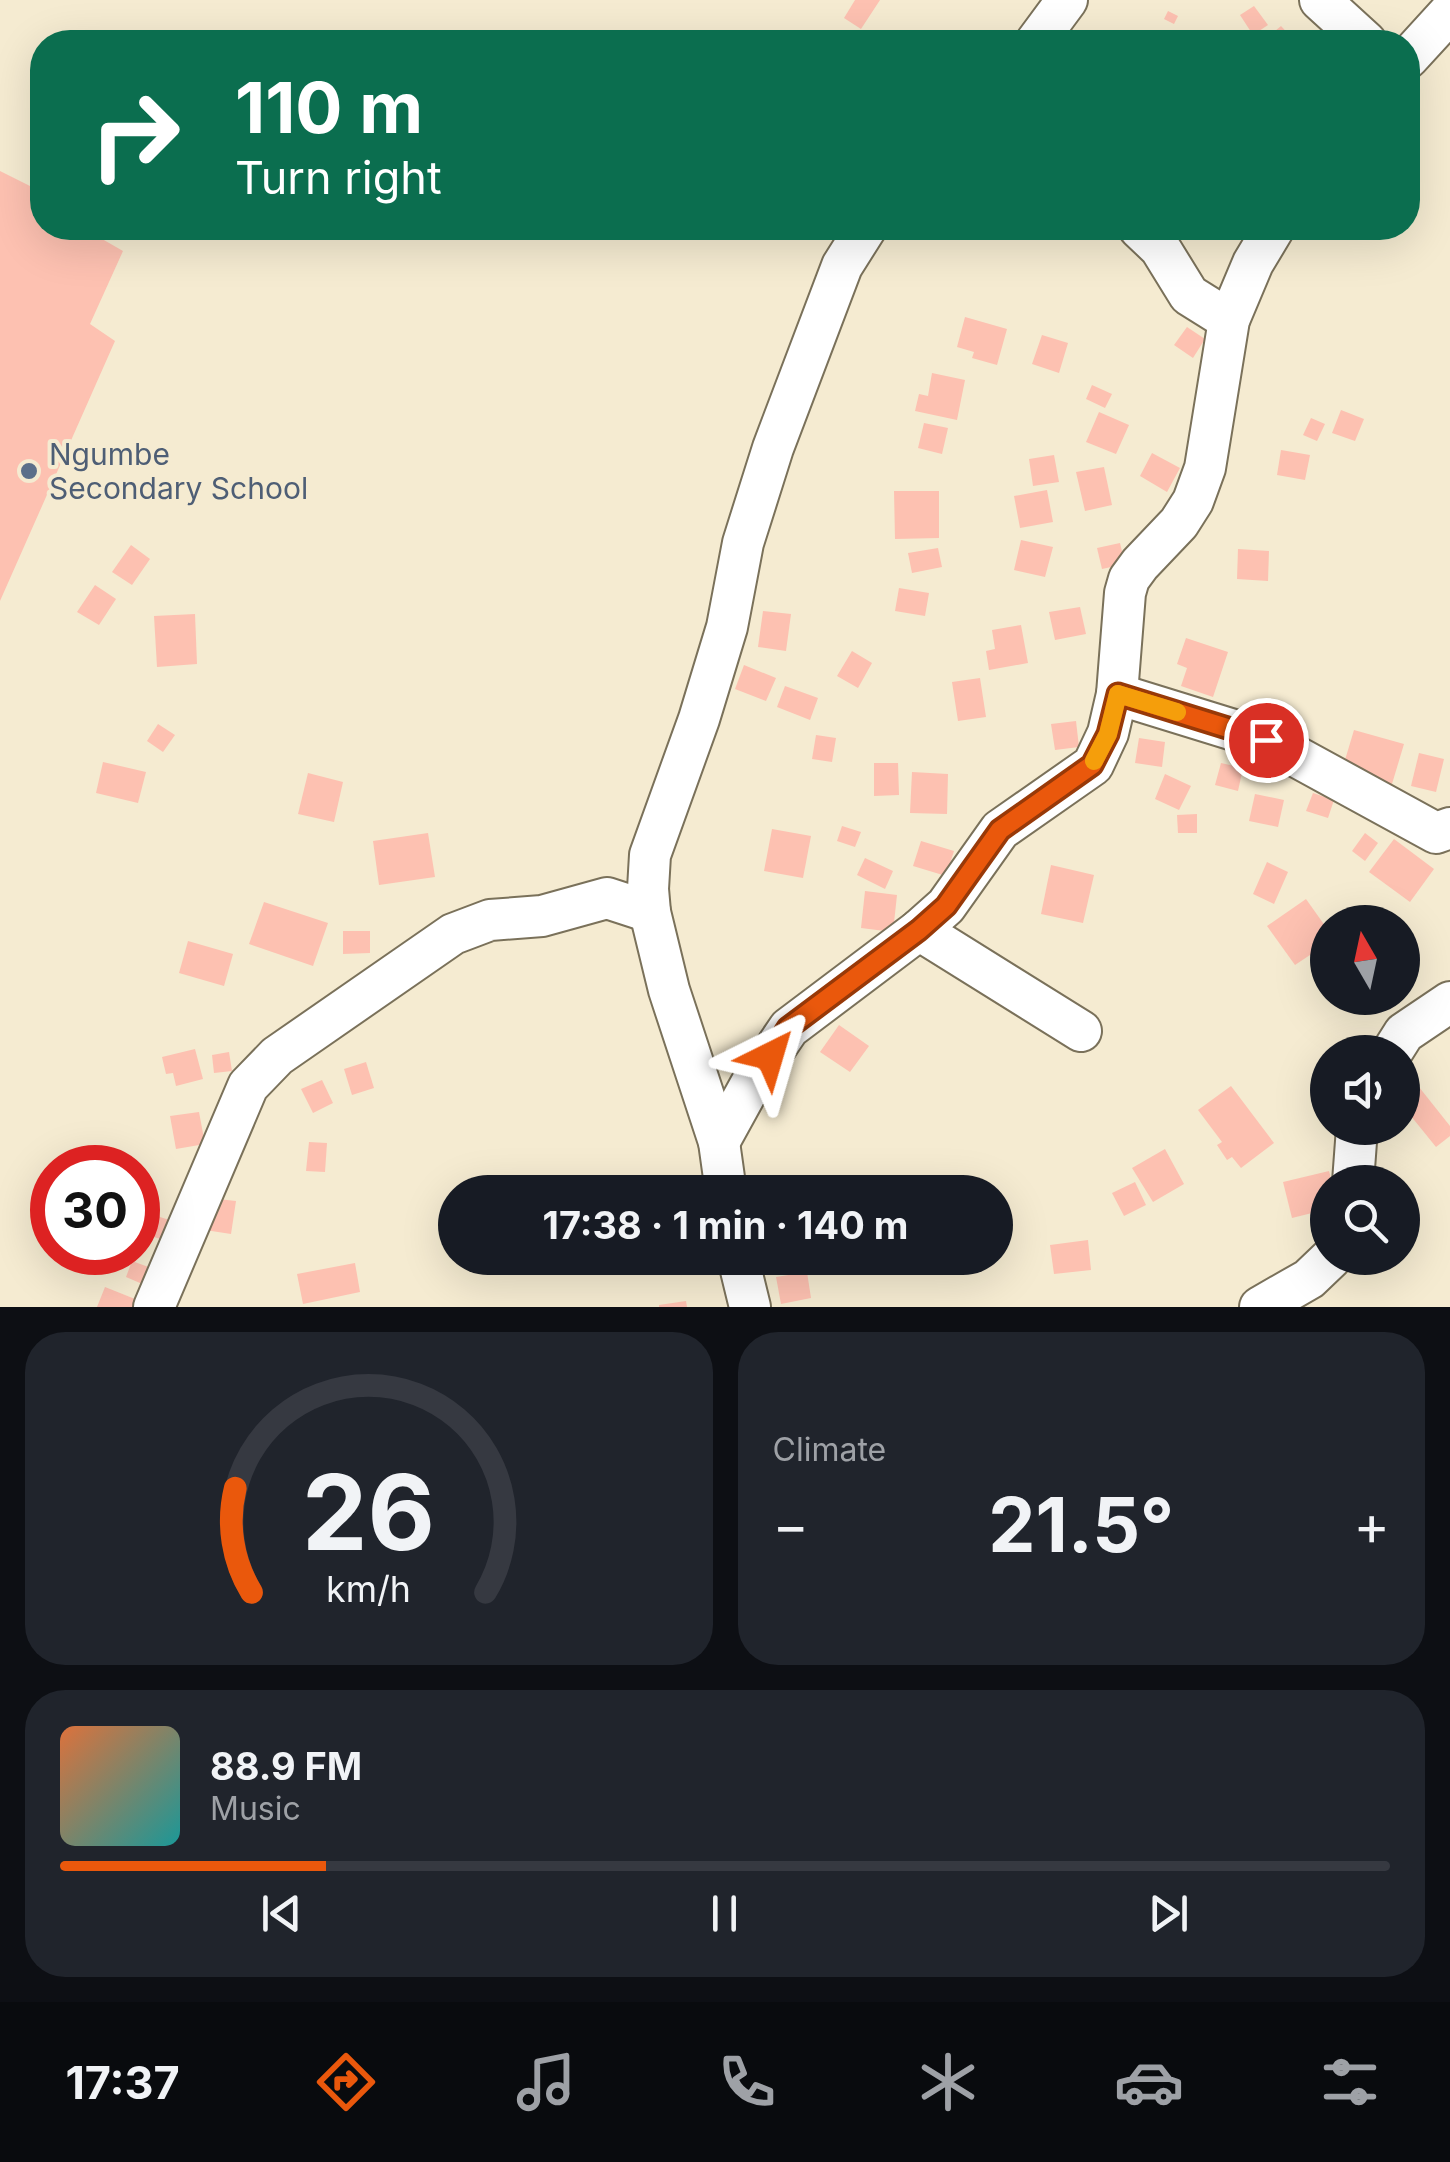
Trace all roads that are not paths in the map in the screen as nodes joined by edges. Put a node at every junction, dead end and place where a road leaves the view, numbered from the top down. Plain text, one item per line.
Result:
1 (1067, 0) edge
2 (1320, 0) edge
3 (1450, 12) edge
4 (1045, 30) edge
5 (1353, 30) edge
6 (1420, 45) edge
7 (858, 240) edge
8 (1151, 240) edge
9 (1267, 240) edge
10 (1229, 320) junction
11 (1118, 694) junction
12 (1450, 828) edge
13 (650, 912) junction
14 (919, 930) junction
15 (1450, 1002) edge
16 (1081, 1031) dead end
17 (1403, 1035) edge
18 (719, 1142) junction
19 (724, 1175) edge
20 (742, 1275) edge
21 (1312, 1275) edge
22 (154, 1307) edge
23 (750, 1307) edge
24 (1260, 1307) edge

1 - 4 street
2 - 5 street
3 - 6 street
7 - 13 street
8 - 10 street
9 - 10 street
10 - 11 street
11 - 12 street
11 - 14 street
13 - 18 street
13 - 22 street
14 - 16 street
14 - 18 street
15 - 17 street
18 - 19 street
20 - 23 street
21 - 24 street

